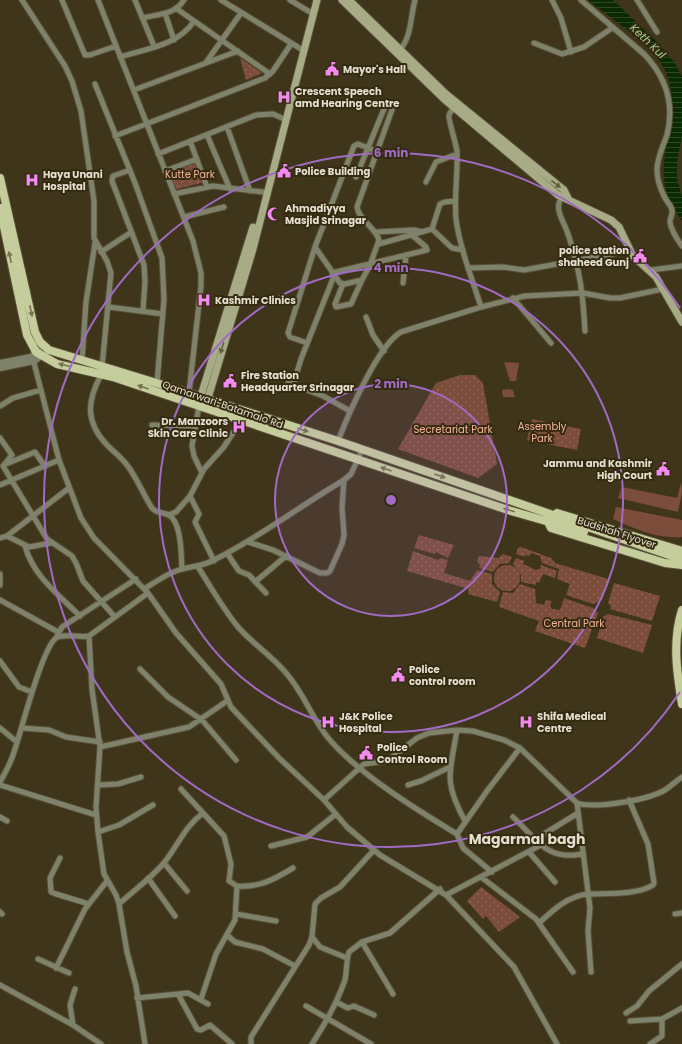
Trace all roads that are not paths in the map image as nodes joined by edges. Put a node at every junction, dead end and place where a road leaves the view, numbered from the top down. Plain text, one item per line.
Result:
1 (22, 0) edge
2 (62, 0) edge
3 (98, 0) edge
4 (134, 0) edge
5 (184, 0) edge
6 (221, 0) edge
7 (290, 0) edge
8 (313, 0) edge
9 (317, 0) edge
10 (342, 0) edge
11 (349, 0) edge
12 (415, 0) edge
13 (552, 0) edge
14 (581, 0) edge
15 (637, 0) edge
16 (177, 9) junction
17 (310, 12) junction
18 (165, 13) junction
19 (241, 14) junction
20 (142, 18) junction
21 (194, 21) junction
22 (612, 28) junction
23 (657, 32) dead end
24 (174, 40) junction
25 (223, 40) junction
26 (534, 43) dead end
27 (291, 44) junction
28 (116, 46) junction
29 (154, 46) junction
30 (301, 49) junction
31 (238, 51) junction
32 (400, 51) junction
33 (570, 52) junction
34 (120, 57) junction
35 (206, 62) junction
36 (270, 74) junction
37 (95, 84) dead end
38 (134, 90) junction
39 (456, 106) junction
40 (282, 118) junction
41 (147, 124) junction
42 (227, 127) junction
43 (207, 134) junction
44 (115, 136) junction
45 (190, 141) junction
46 (368, 148) junction
47 (376, 152) junction
48 (158, 154) junction
49 (457, 154) junction
50 (197, 159) junction
51 (130, 170) junction
52 (165, 171) junction
53 (356, 177) dead end
54 (0, 178) edge
55 (426, 182) dead end
56 (207, 187) junction
57 (230, 189) junction
58 (250, 191) junction
59 (263, 192) junction
60 (174, 194) junction
61 (565, 197) junction
62 (455, 201) junction
63 (224, 207) dead end
64 (0, 208) edge
65 (184, 217) junction
66 (364, 219) junction
67 (324, 222) junction
68 (432, 230) junction
69 (376, 232) junction
70 (422, 232) junction
71 (130, 233) junction
72 (412, 235) junction
73 (96, 243) junction
74 (379, 244) junction
75 (682, 246) edge
76 (315, 247) junction
77 (630, 248) junction
78 (463, 250) junction
79 (101, 252) junction
80 (406, 256) junction
81 (576, 260) junction
82 (370, 265) junction
83 (682, 266) edge
84 (468, 268) junction
85 (651, 270) junction
86 (333, 274) junction
87 (362, 280) junction
88 (403, 283) dead end
89 (343, 284) junction
90 (663, 289) junction
91 (583, 293) junction
92 (513, 298) junction
93 (109, 307) junction
94 (481, 307) junction
95 (143, 311) junction
96 (163, 314) junction
97 (366, 317) dead end
98 (682, 322) edge
99 (585, 331) dead end
100 (307, 343) junction
101 (551, 343) dead end
102 (46, 347) junction
103 (384, 351) junction
104 (35, 356) junction
105 (83, 361) junction
106 (0, 363) edge
107 (0, 368) edge
108 (102, 371) junction
109 (157, 382) junction
110 (288, 382) dead end
111 (293, 385) junction
112 (41, 390) junction
113 (189, 393) junction
114 (203, 398) junction
115 (0, 406) edge
116 (202, 407) junction
117 (350, 411) junction
118 (241, 421) junction
119 (152, 425) dead end
120 (195, 426) junction
121 (0, 438) edge
122 (338, 441) junction
123 (362, 450) junction
124 (59, 460) junction
125 (358, 460) junction
126 (1, 466) edge
127 (44, 466) junction
128 (202, 473) junction
129 (11, 480) junction
130 (344, 480) junction
131 (0, 485) edge
132 (69, 488) junction
133 (190, 496) junction
134 (168, 514) junction
135 (33, 516) junction
136 (548, 517) junction
137 (559, 521) junction
138 (7, 536) junction
139 (0, 538) edge
140 (248, 542) junction
141 (51, 543) junction
142 (25, 546) junction
143 (682, 552) edge
144 (227, 553) junction
145 (286, 556) junction
146 (682, 558) edge
147 (214, 561) junction
148 (682, 562) edge
149 (682, 565) edge
150 (198, 567) junction
151 (182, 569) junction
152 (0, 574) edge
153 (136, 580) junction
154 (255, 582) junction
155 (0, 585) edge
156 (146, 591) junction
157 (266, 593) dead end
158 (0, 600) edge
159 (102, 602) junction
160 (682, 610) edge
161 (80, 616) junction
162 (114, 616) junction
163 (57, 635) junction
164 (89, 636) junction
165 (0, 661) edge
166 (140, 669) dead end
167 (32, 692) junction
168 (227, 701) junction
169 (682, 704) edge
170 (202, 720) junction
171 (0, 728) edge
172 (22, 728) junction
173 (457, 730) junction
174 (17, 742) junction
175 (100, 745) junction
176 (520, 748) junction
177 (236, 760) dead end
178 (450, 766) junction
179 (0, 768) edge
180 (360, 768) junction
181 (5, 772) junction
182 (141, 777) dead end
183 (682, 777) edge
184 (0, 784) edge
185 (98, 785) junction
186 (408, 785) dead end
187 (182, 789) dead end
188 (324, 800) junction
189 (629, 800) junction
190 (577, 803) junction
191 (153, 805) dead end
192 (204, 813) junction
193 (578, 813) junction
194 (336, 814) junction
195 (96, 815) junction
196 (0, 817) edge
197 (513, 817) dead end
198 (7, 821) dead end
199 (465, 821) junction
200 (98, 832) junction
201 (457, 834) junction
202 (536, 839) junction
203 (541, 845) junction
204 (271, 846) dead end
205 (374, 850) junction
206 (529, 852) junction
207 (582, 854) junction
208 (60, 858) dead end
209 (164, 863) junction
210 (293, 868) dead end
211 (492, 872) junction
212 (481, 877) junction
213 (148, 878) junction
214 (107, 881) junction
215 (555, 882) dead end
216 (237, 886) junction
217 (440, 889) junction
218 (187, 891) dead end
219 (446, 894) junction
220 (588, 894) junction
221 (89, 904) junction
222 (119, 904) junction
223 (682, 913) edge
224 (236, 914) junction
225 (675, 914) dead end
226 (175, 916) dead end
227 (276, 921) dead end
228 (539, 923) junction
229 (227, 935) junction
230 (312, 937) junction
231 (362, 942) junction
232 (347, 958) junction
233 (38, 959) dead end
234 (682, 964) edge
235 (295, 966) junction
236 (56, 968) junction
237 (573, 972) dead end
238 (591, 972) dead end
239 (69, 973) dead end
240 (0, 985) edge
241 (75, 989) dead end
242 (178, 994) junction
243 (393, 994) dead end
244 (137, 998) junction
245 (201, 999) junction
246 (336, 1002) junction
247 (208, 1004) dead end
248 (306, 1006) dead end
249 (682, 1008) edge
250 (626, 1013) dead end
251 (374, 1015) dead end
252 (662, 1019) junction
253 (328, 1020) junction
254 (630, 1021) dead end
255 (74, 1025) junction
256 (101, 1044) edge
257 (145, 1044) edge
258 (232, 1044) edge
259 (251, 1044) edge
260 (312, 1044) edge
261 (371, 1044) edge
262 (557, 1044) edge
263 (650, 1044) edge

1 - 73 street
2 - 28 street
3 - 28 street
4 - 20 street
5 - 16 street
6 - 19 street
7 - 17 street
8 - 17 main road
9 -> 114 main road
10 - 32 main road
11 - 32 main road
12 - 32 street
13 - 33 street
14 - 22 street
15 - 23 street
16 - 18 street
16 - 21 street
17 - 30 main road
18 - 20 street
18 - 24 street
19 - 25 street
19 - 27 street
20 - 29 street
21 - 24 street
21 - 25 street
22 - 33 street
22 - 75 street
24 - 29 street
25 - 31 street
25 - 35 street
26 - 33 street
27 - 30 street
27 - 36 street
28 - 34 street
29 - 34 street
30 - 40 main road
31 - 35 street
31 - 36 street
32 - 39 main road
34 - 38 street
35 - 38 street
36 - 41 street
37 - 44 street
38 - 41 street
39 - 49 street
39 - 61 main road
40 - 42 street
40 - 59 main road
41 - 44 street
41 - 48 street
42 - 43 street
42 - 58 street
43 - 45 street
43 - 57 street
44 - 51 street
45 - 48 street
45 - 50 street
46 - 47 street
46 - 47 street
46 - 53 street
46 - 67 street
47 - 66 street
48 - 52 street
49 - 55 street
49 - 62 street
50 - 52 street
50 - 56 street
51 - 71 street
51 - 96 street
52 - 60 street
54 -> 102 main road
56 - 57 street
56 - 60 street
57 - 58 street
58 - 59 street
59 - 114 main road
60 - 65 street
61 - 77 main road
61 - 81 street
62 - 68 street
62 - 78 street
63 - 65 street
104 -> 64 main road
65 - 113 street
66 - 67 street
66 - 69 street
67 - 76 street
68 - 70 street
68 - 78 street
69 - 70 street
69 - 74 street
70 - 72 street
71 - 79 street
71 - 95 street
72 - 74 street
72 - 80 street
73 - 79 street
73 - 105 street
74 - 82 street
76 - 86 street
76 - 100 street
77 - 81 street
77 - 85 main road
78 - 84 street
79 - 93 street
80 - 82 street
80 - 88 street
81 - 84 street
81 - 91 street
82 - 86 street
82 - 87 street
83 - 85 street
84 - 94 street
85 - 90 main road
86 - 89 street
86 - 100 street
87 - 89 street
87 - 89 street
90 - 91 street
90 - 98 main road
91 - 92 street
91 - 99 street
92 - 94 street
92 - 101 street
93 - 95 street
93 - 108 street
94 - 103 street
95 - 96 street
96 - 109 street
97 - 103 street
100 - 111 street
102 - 104 street
102 - 105 main road
103 - 117 street
104 - 106 street
104 - 107 street
108 -> 104 main road, Qamarwari-Batamalo Rd
104 - 112 street
105 - 108 main road
108 - 109 main road, Qamarwari-Batamalo Rd
116 -> 108 main road, Qamarwari-Batamalo Rd
108 - 134 street
109 - 113 main road, Qamarwari-Batamalo Rd
110 - 111 street
111 - 117 street
112 - 115 street
112 - 124 street
113 - 114 main road, Qamarwari-Batamalo Rd
114 - 116 main road
114 -> 122 main road, Qamarwari-Batamalo Rd
116 - 118 main road, Qamarwari-Batamalo Rd
116 - 120 street
117 - 122 street
118 - 125 main road, Qamarwari-Batamalo Rd
118 - 128 street
119 - 120 street
120 - 128 street
121 - 126 street
122 - 123 main road, Qamarwari-Batamalo Rd
123 - 125 street
123 -> 136 main road, Qamarwari-Batamalo Rd
124 - 127 street
124 - 132 street
125 - 130 street
136 -> 125 main road, Qamarwari-Batamalo Rd
126 - 127 street
126 - 129 street
127 - 129 street
128 - 133 street
129 - 131 street
129 - 135 street
130 - 140 street
130 - 145 street
132 - 135 street
132 - 153 street
133 - 134 street
133 - 147 street
134 - 151 street
135 - 138 street
135 - 141 street
136 - 137 main road, Budshah Flyover
136 - 143 main road
136 - 149 main road
137 - 146 main road, Budshah Flyover
137 - 148 main road, Budshah Flyover
138 - 139 street
138 - 142 street
140 - 144 street
140 - 145 street
141 - 142 street
141 - 159 street
142 - 161 street
144 - 147 street
144 - 154 street
145 - 154 street
147 - 150 street
150 - 151 street
150 - 180 street
151 - 156 street
152 - 155 street
153 - 156 street
153 - 159 street
154 - 157 street
156 - 162 street
156 - 168 street
158 - 163 street
159 - 161 street
159 - 162 street
160 - 169 main road
161 - 163 street
162 - 164 street
163 - 164 street
163 - 167 street
164 - 175 street
165 - 167 street
166 - 170 street
167 - 172 street
168 - 170 street
168 - 188 street
170 - 175 street
170 - 177 street
171 - 174 street
172 - 174 street
172 - 175 street
173 - 176 street
173 - 178 street
173 - 180 street
174 - 181 street
175 - 185 street
176 - 190 street
176 - 199 street
178 - 186 street
178 - 199 street
179 - 181 street
180 - 188 street
180 - 201 street
181 - 184 street
182 - 185 street
183 - 189 street
184 - 195 street
185 - 195 street
187 - 192 street
188 - 194 street
189 - 190 street
189 - 220 street
190 - 193 street
191 - 200 street
192 - 209 street
192 - 216 street
193 - 202 street
193 - 207 street
194 - 204 street
194 - 205 street
195 - 200 street
196 - 198 street
197 - 202 street
199 - 201 street
200 - 214 street
201 - 211 street
202 - 203 street
203 - 206 street
203 - 207 street
205 - 217 street
205 - 230 street
206 - 211 street
206 - 215 street
207 - 220 street
208 - 221 street
209 - 213 street
209 - 218 street
210 - 216 street
211 - 212 street
212 - 219 street
212 - 228 street
213 - 222 street
213 - 226 street
214 - 221 street
214 - 222 street
216 - 224 street
217 - 219 street
217 - 231 street
219 - 262 street
220 - 228 street
220 - 238 street
221 - 236 street
222 - 244 street
223 - 225 street
224 - 227 street
224 - 229 street
228 - 237 street
229 - 235 street
229 - 245 street
230 - 232 street
230 - 235 street
231 - 232 street
231 - 243 street
232 - 246 street
233 - 236 street
234 - 250 street
235 - 259 street
236 - 239 street
240 - 255 street
241 - 255 street
242 - 244 street
242 - 245 street
242 - 258 street
244 - 257 street
245 - 247 street
246 - 251 street
246 - 253 street
248 - 253 street
249 - 252 street
252 - 254 street
252 - 263 street
253 - 260 street
253 - 261 street
255 - 256 street

